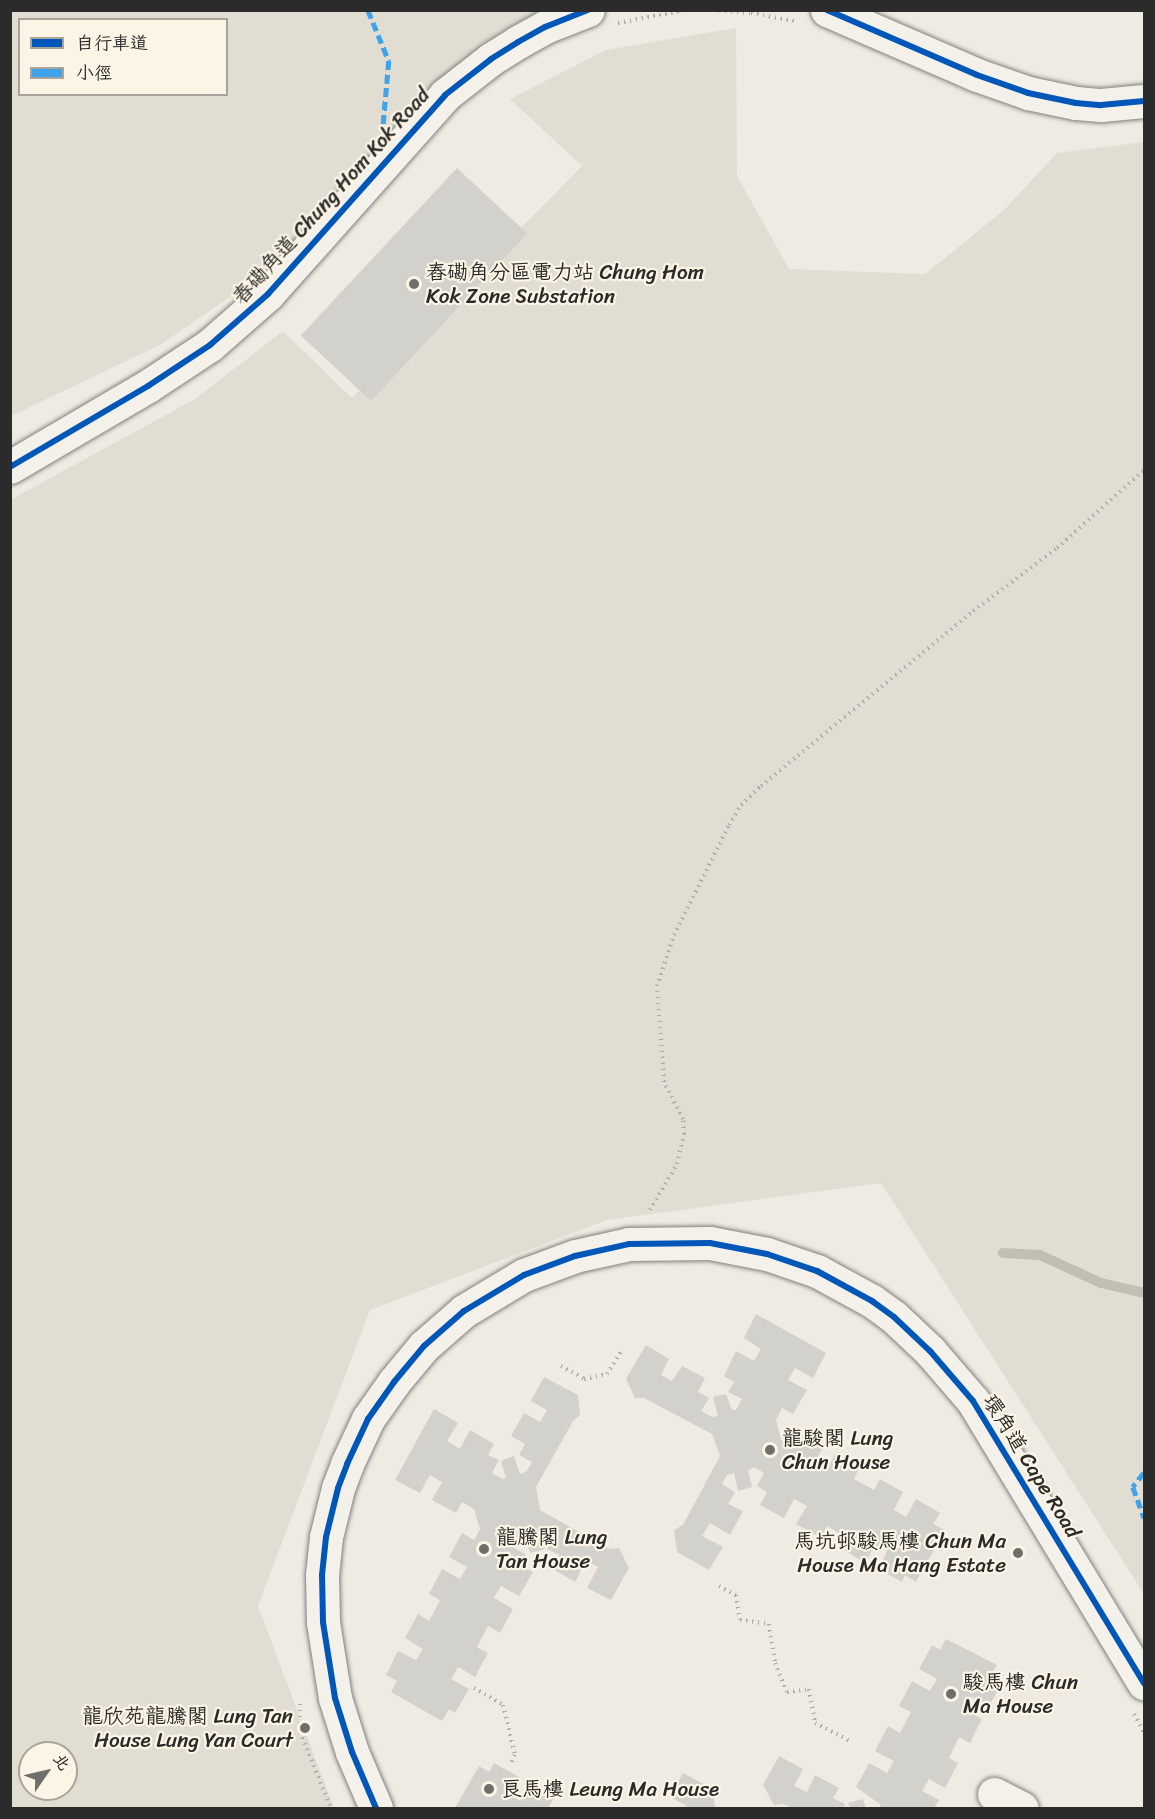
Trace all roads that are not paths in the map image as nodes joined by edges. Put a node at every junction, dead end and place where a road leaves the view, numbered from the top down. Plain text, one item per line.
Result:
1 (588, 10) edge
2 (827, 10) edge
3 (1144, 101) edge
4 (10, 467) edge
5 (1138, 1697) edge
6 (376, 1809) edge

1 - 4 street, 舂磡角道 Chung Hom Kok Road
2 - 3 street
5 - 6 street, 環角道 Cape Road

